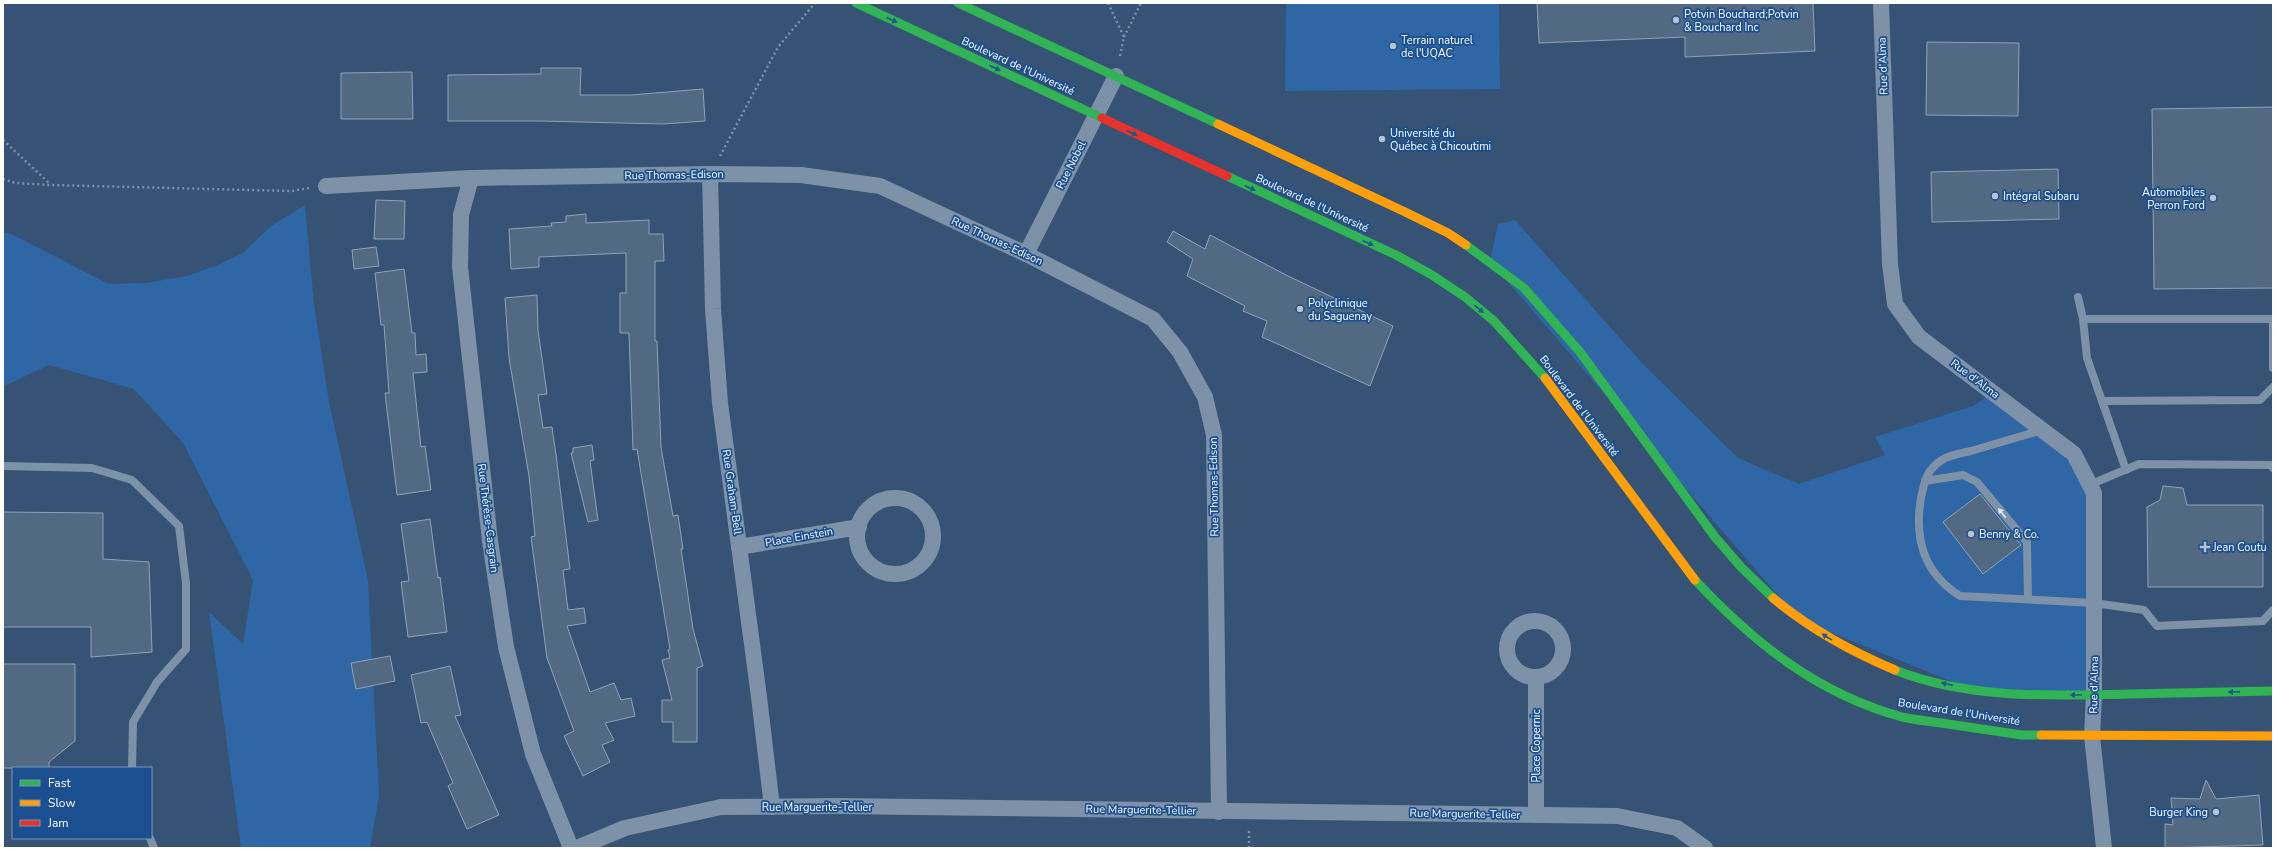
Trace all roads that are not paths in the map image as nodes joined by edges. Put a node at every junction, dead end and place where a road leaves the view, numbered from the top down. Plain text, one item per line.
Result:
1 (856, 3) edge
2 (958, 3) edge
3 (1881, 3) edge
4 (873, 6) edge
5 (1116, 76) junction
6 (1097, 116) junction
7 (710, 174) junction
8 (471, 178) junction
9 (326, 186) road end
10 (1026, 254) junction
11 (2078, 297) dead end
12 (2083, 319) junction
13 (2273, 319) edge
14 (2273, 368) edge
15 (2273, 387) edge
16 (2102, 401) junction
17 (2042, 430) junction
18 (3, 466) edge
19 (2273, 468) edge
20 (2126, 470) junction
21 (1925, 481) junction
22 (2090, 485) junction
23 (859, 526) junction
24 (739, 547) junction
25 (2028, 600) junction
26 (2094, 603) junction
27 (2273, 610) edge
28 (1536, 677) dead end
29 (2273, 691) edge
30 (2094, 695) junction
31 (2092, 736) junction
32 (2273, 736) edge
33 (132, 767) edge
34 (772, 807) junction
35 (1219, 812) junction
36 (1536, 815) junction
37 (571, 848) edge
38 (576, 848) edge
39 (1705, 848) edge
40 (2104, 848) edge

1 - 4 main road, Boulevard de l'Université
2 - 5 main road
3 - 17 street, Rue d'Alma
4 -> 6 main road, Boulevard de l'Université
5 - 6 street, Rue Nobel
30 -> 5 main road
6 - 10 street, Rue Nobel
6 -> 31 main road, Boulevard de l'Université
7 - 8 street, Rue Thomas-Edison
7 - 10 street, Rue Thomas-Edison
7 - 24 street, Rue Graham-Bell
8 - 9 street, Rue Thomas-Edison
8 - 37 street, Rue Thérèse-Casgrain
10 - 35 street, Rue Thomas-Edison
11 - 12 lane
12 - 13 lane
12 - 16 lane
13 - 14 lane
15 - 16 lane
16 - 20 lane
17 - 21 lane
17 - 22 street, Rue d'Alma
18 - 33 lane
19 - 20 lane
20 - 22 lane
25 -> 21 lane
21 - 25 lane
22 - 26 street, Rue d'Alma
23 - 23 street
23 - 24 street, Place Einstein
24 - 34 street, Rue Graham-Bell
25 - 26 lane
26 - 27 lane
26 - 30 street, Rue d'Alma
28 - 36 street, Place Copernic
29 -> 30 main road
30 - 31 street, Rue d'Alma
31 - 32 main road, Boulevard de l'Université
31 - 40 street
34 - 35 street, Rue Marguerite-Tellier
34 - 38 street, Rue Marguerite-Tellier
35 - 36 street, Rue Marguerite-Tellier
36 - 39 street, Rue Marguerite-Tellier

